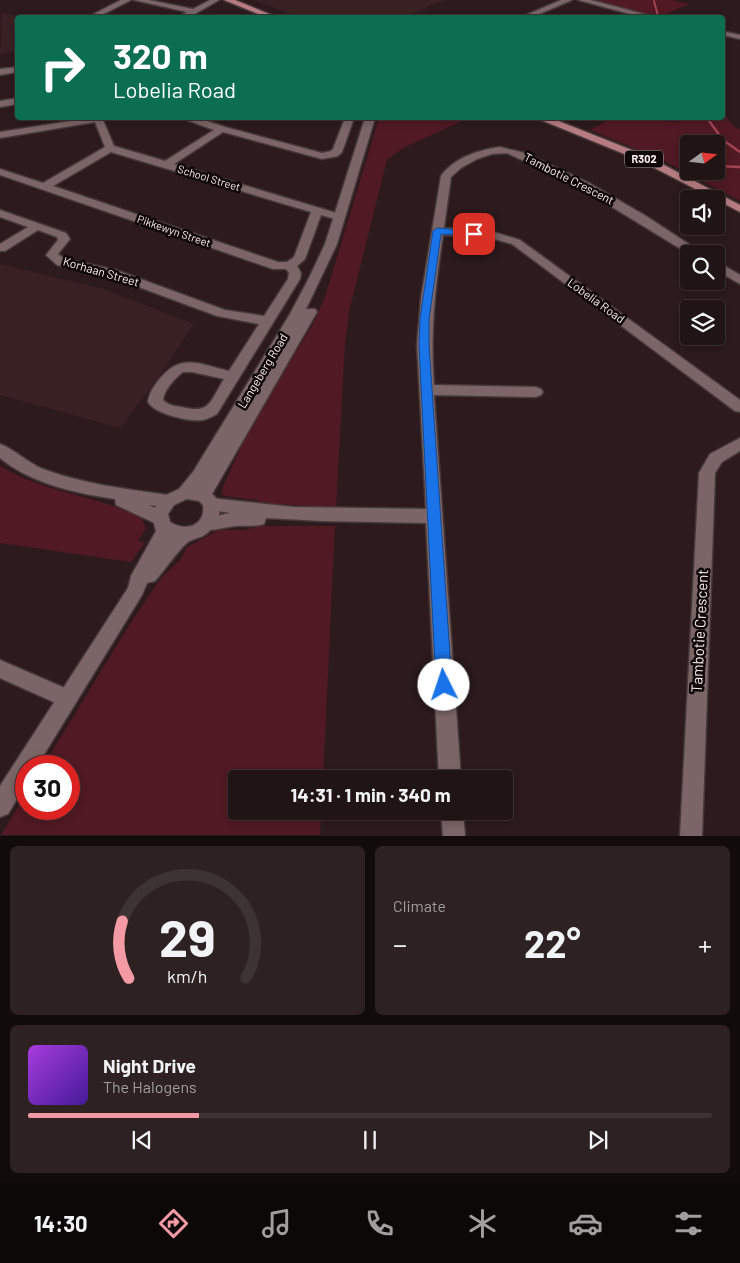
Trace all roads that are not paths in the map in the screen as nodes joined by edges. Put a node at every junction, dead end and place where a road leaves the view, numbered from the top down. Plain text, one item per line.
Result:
1 (127, 0) edge
2 (138, 0) edge
3 (214, 0) edge
4 (228, 0) edge
5 (244, 0) edge
6 (568, 0) edge
7 (582, 0) edge
8 (194, 11) junction
9 (95, 15) edge
10 (188, 15) edge
11 (268, 15) edge
12 (280, 15) edge
13 (530, 15) edge
14 (644, 15) edge
15 (725, 34) edge
16 (740, 37) edge
17 (15, 70) edge
18 (0, 72) edge
19 (15, 102) edge
20 (0, 104) edge
21 (86, 120) edge
22 (99, 120) edge
23 (196, 120) edge
24 (348, 120) edge
25 (369, 120) edge
26 (549, 120) edge
27 (222, 129) junction
28 (0, 135) edge
29 (110, 148) junction
30 (166, 165) junction
31 (0, 172) edge
32 (44, 187) junction
33 (740, 209) edge
34 (317, 211) junction
35 (0, 212) edge
36 (339, 217) junction
37 (37, 226) junction
38 (437, 231) junction
39 (331, 244) junction
40 (683, 245) edge
41 (1, 248) edge
42 (290, 265) junction
43 (725, 271) edge
44 (740, 280) edge
45 (268, 321) junction
46 (234, 377) junction
47 (426, 390) junction
48 (536, 392) dead end
49 (740, 408) edge
50 (740, 444) edge
51 (0, 450) edge
52 (100, 492) junction
53 (186, 493) junction
54 (207, 500) junction
55 (168, 501) junction
56 (309, 515) junction
57 (433, 516) junction
58 (162, 524) junction
59 (207, 524) junction
60 (184, 534) junction
61 (136, 590) junction
62 (0, 668) edge
63 (67, 699) junction
64 (449, 770) edge
65 (0, 806) edge
66 (453, 820) edge
67 (454, 836) edge
68 (691, 836) edge

1 - 9 street
2 - 8 street
3 - 8 street
4 - 11 main road
5 - 12 main road
6 - 13 street
7 - 14 street
8 - 10 street
15 - 16 street
17 - 18 street
19 - 20 street
21 - 28 street
22 - 29 street
23 - 27 street
24 - 27 street
25 - 36 street, Langeberg Road
26 - 33 main road, R302
27 - 30 street
29 - 30 street, School Street
29 - 32 street
30 - 34 street, School Street
31 - 32 street, Pikkewyn Street
32 - 42 street, Pikkewyn Street
34 - 36 street, School Street
34 - 42 street
35 - 37 street, Korhaan Street
36 - 39 street, Langeberg Road
37 - 41 street
37 - 45 street, Korhaan Street
38 - 40 street, Tambotie Crescent
38 - 47 street, Tambotie Crescent
38 - 49 street, Lobelia Road
39 - 53 street, Langeberg Road
39 - 54 street, Langeberg Road
42 - 45 street
43 - 44 street
45 - 46 street
46 - 46 street
47 - 48 street
47 - 57 street, Tambotie Crescent
50 - 68 street, Tambotie Crescent
51 - 52 street
52 - 55 street
52 - 58 street
53 - 54 street
53 - 55 street
54 - 56 street
54 - 59 street
55 - 58 street
56 - 57 street
56 - 59 street
57 - 64 street, Tambotie Crescent
58 - 60 street
58 - 61 street
59 - 60 street
60 - 61 street
61 - 63 street
62 - 63 street
63 - 65 street
66 - 67 street

